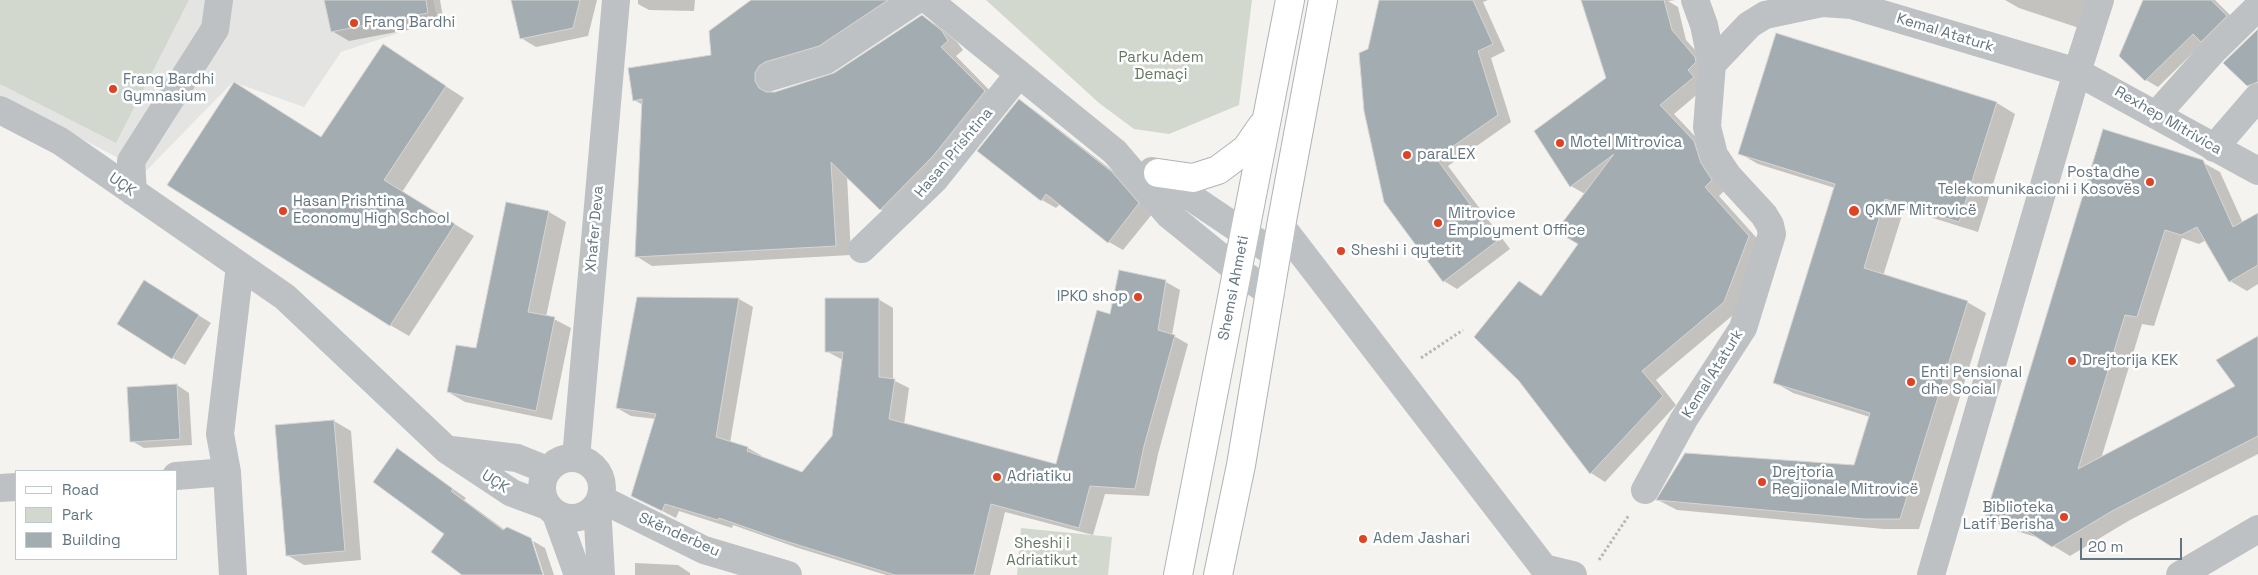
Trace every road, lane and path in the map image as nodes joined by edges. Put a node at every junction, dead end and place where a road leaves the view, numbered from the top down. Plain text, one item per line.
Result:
1 (219, 0) edge
2 (616, 0) edge
3 (916, 0) edge
4 (928, 0) edge
5 (1290, 0) edge
6 (1323, 0) edge
7 (1695, 0) edge
8 (2100, 0) edge
9 (2258, 8) edge
10 (1712, 64) junction
11 (2077, 72) junction
12 (1019, 74) junction
13 (770, 77) dead end
14 (2258, 97) edge
15 (0, 110) edge
16 (1267, 111) junction
17 (2156, 115) junction
18 (2214, 148) junction
19 (1115, 152) junction
20 (2258, 172) edge
21 (1158, 173) junction
22 (133, 192) junction
23 (1281, 226) junction
24 (1245, 235) junction
25 (862, 249) dead end
26 (1277, 255) junction
27 (240, 266) junction
28 (1238, 271) junction
29 (1271, 293) junction
30 (1463, 330) dead end
31 (1396, 374) junction
32 (447, 450) junction
33 (576, 458) junction
34 (547, 470) junction
35 (228, 472) junction
36 (178, 476) edge
37 (15, 487) edge
38 (0, 488) edge
39 (1645, 490) joint
40 (599, 503) junction
41 (552, 510) junction
42 (2258, 529) edge
43 (1584, 571) edge
44 (1534, 572) edge
45 (233, 575) edge
46 (578, 575) edge
47 (601, 575) edge
48 (788, 575) edge
49 (1178, 575) edge
50 (1218, 575) edge
51 (1931, 575) edge
52 (2180, 575) edge

1 - 22 street
2 - 33 street, Xhafer Deva
3 - 13 street
4 - 12 street
5 - 16 main road, Shemsi Ahmeti
6 - 23 main road
7 - 10 street, Kemal Ataturk
8 - 11 street
9 - 17 street
10 - 11 street, Kemal Ataturk
10 - 39 street, Kemal Ataturk
11 - 17 street, Rexhep Mitrivica
11 - 51 street
12 - 19 street
12 - 25 street, Hasan Prishtina
14 - 18 street
15 - 22 street, UÇK
16 - 21 main road
16 - 24 main road, Shemsi Ahmeti
17 - 18 street, Rexhep Mitrivica
18 - 20 street, Rexhep Mitrivica
19 - 21 street
19 - 28 street
21 - 24 street
22 - 27 street, UÇK
23 - 26 main road
23 - 31 street
24 - 26 street
24 - 28 main road, Shemsi Ahmeti
26 - 29 main road
27 - 32 street, UÇK
27 - 35 street
28 - 29 street
28 - 49 main road, Shemsi Ahmeti
29 - 50 main road
30 - 31 path
31 - 44 street
32 - 34 street, UÇK
32 - 41 street, UÇK
33 - 34 street
33 - 40 street
34 - 41 street
35 - 36 street
35 - 45 street
37 - 38 street
39 - 43 path
40 - 41 street
40 - 47 street
40 - 48 street, Skënderbeu
41 - 46 street
42 - 52 street
43 - 44 street

